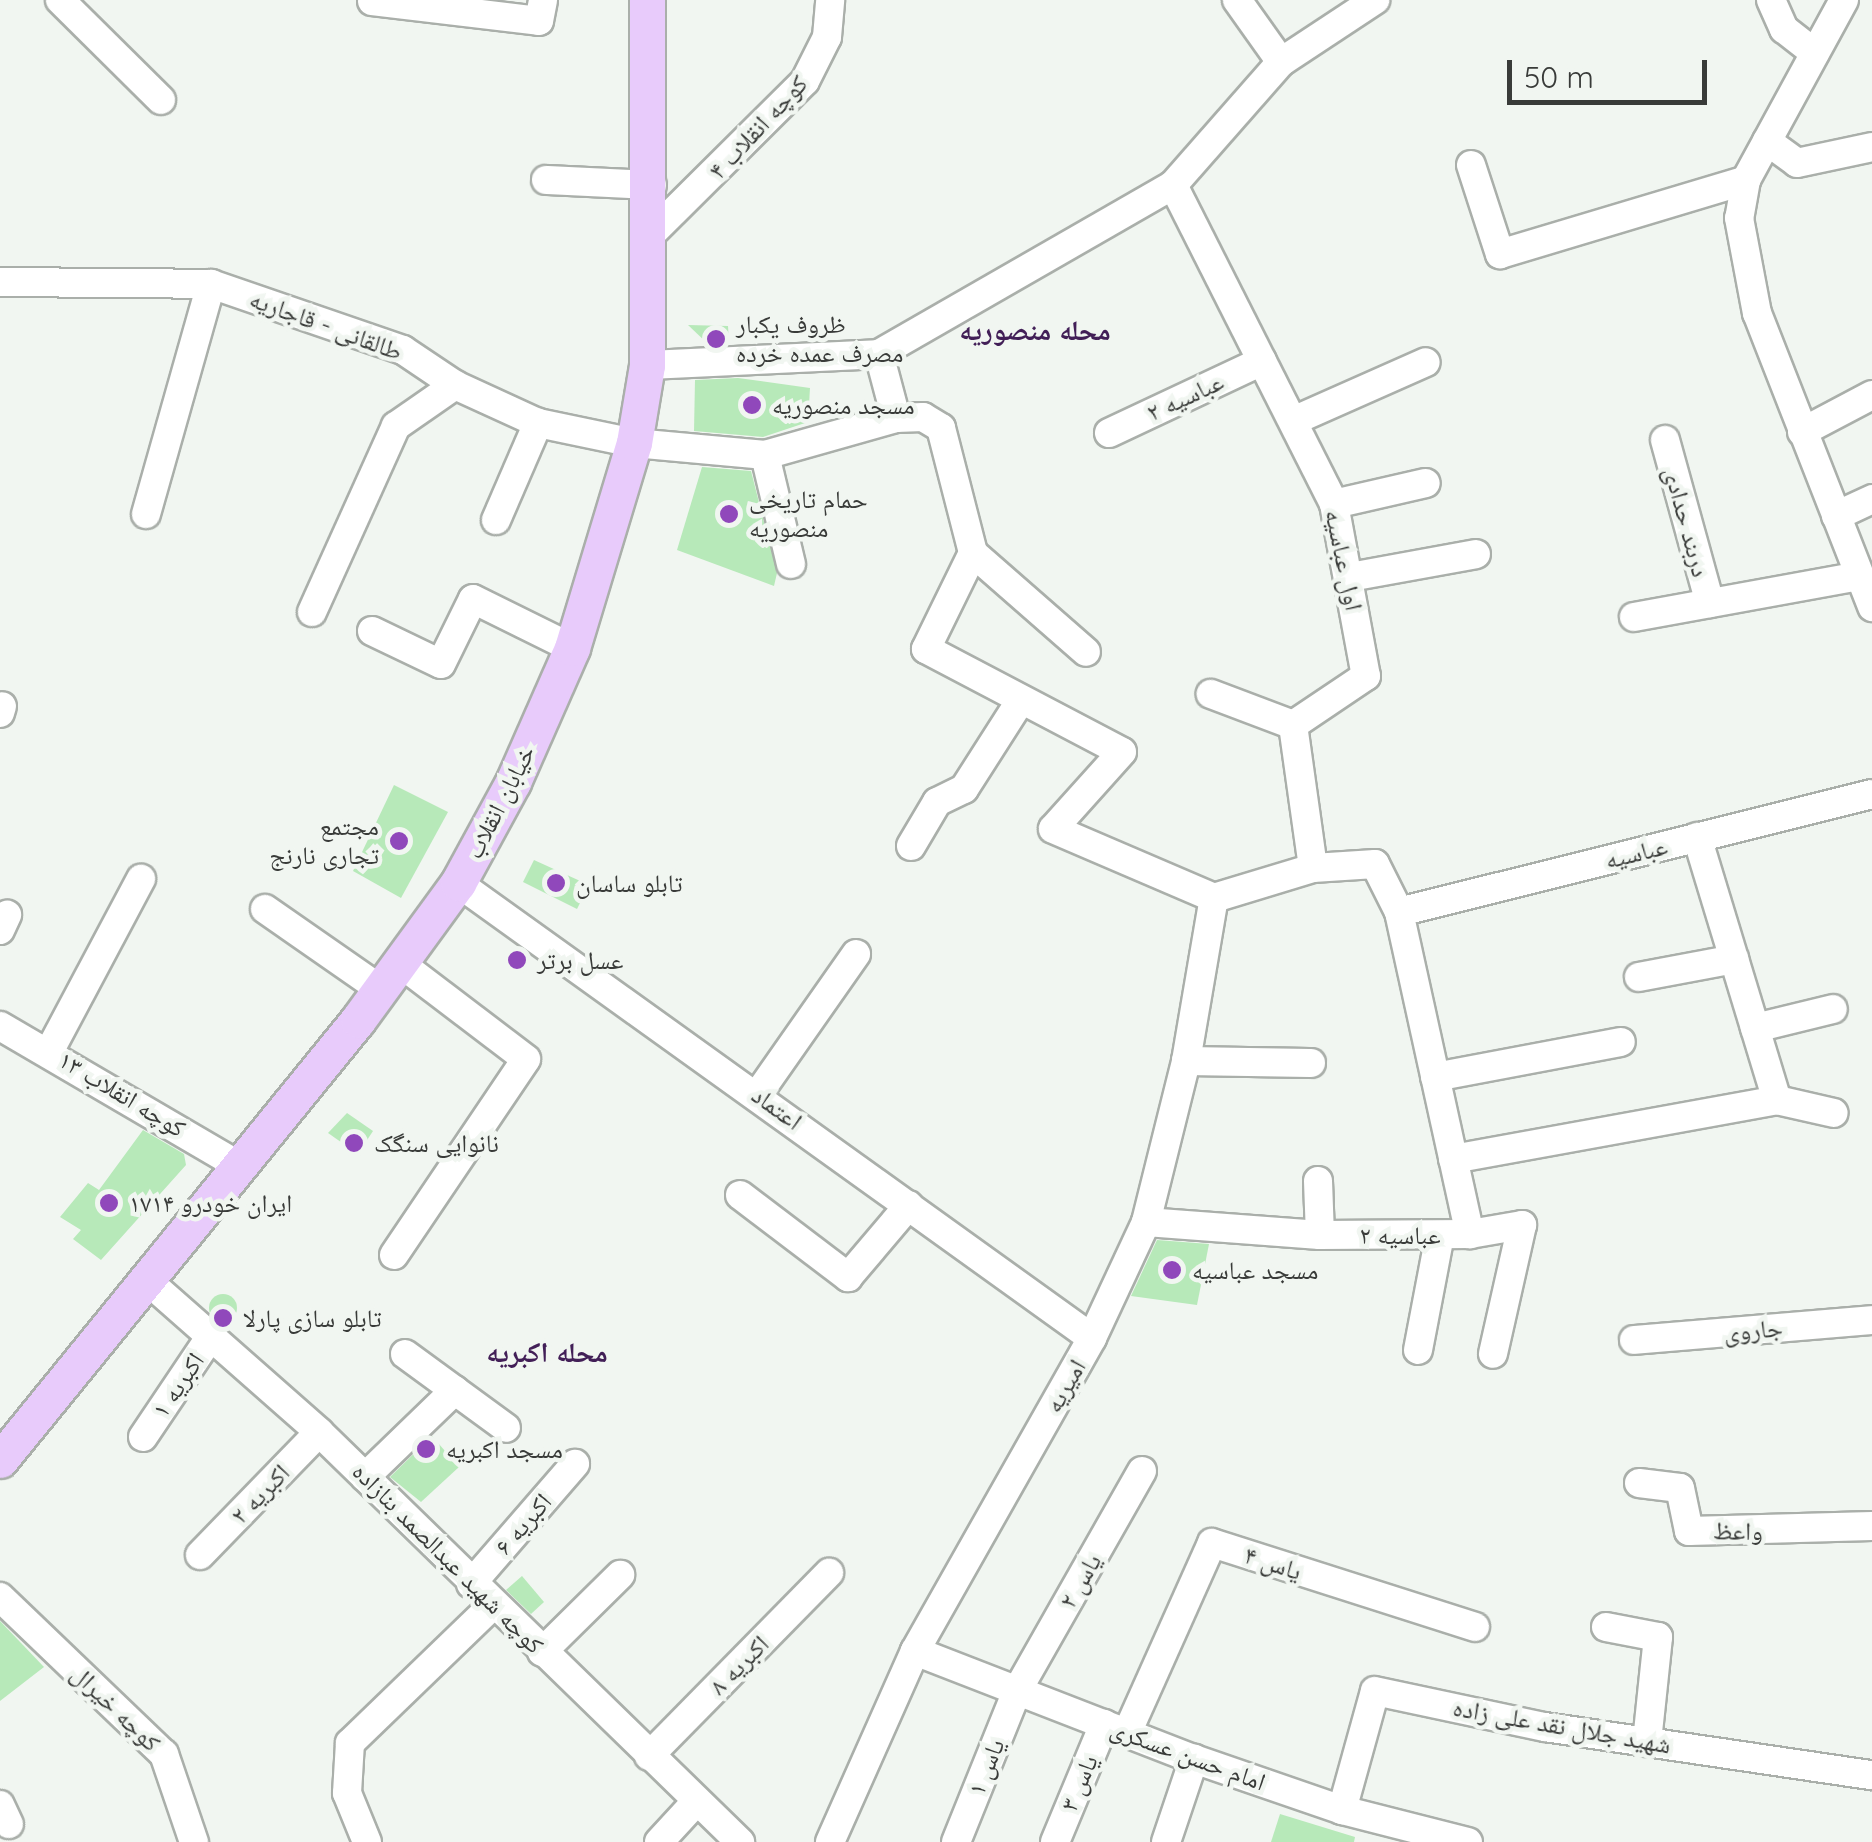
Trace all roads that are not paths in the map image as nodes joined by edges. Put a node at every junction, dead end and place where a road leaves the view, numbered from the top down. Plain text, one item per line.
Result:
1 (60, 0) edge
2 (542, 0) edge
3 (647, 0) edge
4 (830, 0) edge
5 (1237, 0) edge
6 (1375, 0) edge
7 (1770, 0) edge
8 (1844, 0) edge
9 (372, 1) edge
10 (1815, 53) junction
11 (1282, 62) junction
12 (161, 100) dead end
13 (1767, 141) junction
14 (1872, 146) edge
15 (1471, 165) dead end
16 (546, 180) dead end
17 (1746, 180) junction
18 (652, 185) junction
19 (1173, 185) junction
20 (650, 235) junction
21 (0, 282) edge
22 (212, 284) junction
23 (879, 354) junction
24 (1262, 361) junction
25 (1426, 362) dead end
26 (647, 365) junction
27 (455, 385) junction
28 (1872, 395) edge
29 (896, 418) junction
30 (1293, 421) junction
31 (538, 423) junction
32 (1802, 432) junction
33 (1109, 433) dead end
34 (1666, 440) dead end
35 (634, 443) junction
36 (764, 455) junction
37 (1426, 482) dead end
38 (1872, 500) edge
39 (1334, 504) junction
40 (146, 514) dead end
41 (1836, 516) junction
42 (496, 520) dead end
43 (973, 553) junction
44 (1476, 554) dead end
45 (791, 564) dead end
46 (1860, 576) junction
47 (1350, 577) junction
48 (1710, 603) junction
49 (1872, 608) edge
50 (312, 612) dead end
51 (1634, 617) dead end
52 (372, 631) dead end
53 (572, 648) junction
54 (1086, 652) dead end
55 (1211, 694) dead end
56 (1019, 703) junction
57 (1293, 726) junction
58 (1872, 794) edge
59 (1697, 837) junction
60 (910, 846) dead end
61 (1313, 868) junction
62 (141, 879) dead end
63 (458, 883) junction
64 (1214, 898) junction
65 (264, 908) dead end
66 (1400, 912) junction
67 (856, 954) dead end
68 (1734, 959) junction
69 (390, 976) junction
70 (1639, 976) dead end
71 (1833, 1009) dead end
72 (0, 1026) edge
73 (1755, 1028) junction
74 (1621, 1042) dead end
75 (50, 1050) junction
76 (1186, 1061) junction
77 (1311, 1062) dead end
78 (1435, 1076) junction
79 (758, 1094) junction
80 (1777, 1100) junction
81 (1834, 1112) dead end
82 (1454, 1159) junction
83 (241, 1167) junction
84 (1318, 1180) dead end
85 (740, 1196) dead end
86 (909, 1205) junction
87 (1146, 1222) junction
88 (1470, 1234) junction
89 (1440, 1235) junction
90 (1320, 1236) junction
91 (394, 1255) dead end
92 (149, 1282) junction
93 (1872, 1320) edge
94 (213, 1334) junction
95 (1092, 1338) junction
96 (1634, 1340) dead end
97 (1418, 1350) dead end
98 (406, 1354) dead end
99 (1493, 1354) dead end
100 (455, 1390) junction
101 (506, 1428) dead end
102 (319, 1432) junction
103 (143, 1437) dead end
104 (0, 1460) edge
105 (574, 1464) dead end
106 (1142, 1471) dead end
107 (365, 1477) junction
108 (1639, 1482) dead end
109 (1872, 1526) edge
110 (200, 1555) dead end
111 (828, 1573) dead end
112 (620, 1575) dead end
113 (471, 1584) junction
114 (0, 1597) edge
115 (493, 1605) junction
116 (1476, 1626) dead end
117 (1606, 1626) dead end
118 (915, 1651) junction
119 (542, 1652) junction
120 (1017, 1691) junction
121 (1115, 1729) junction
122 (1647, 1742) junction
123 (649, 1756) junction
124 (1194, 1759) junction
125 (1872, 1775) edge
126 (694, 1804) junction
127 (1342, 1810) junction
128 (1401, 1834) edge
129 (194, 1842) edge
130 (367, 1842) edge
131 (659, 1842) edge
132 (740, 1842) edge
133 (830, 1842) edge
134 (956, 1842) edge
135 (1055, 1842) edge
136 (1166, 1842) edge
137 (1468, 1842) edge

1 - 12 street
2 - 9 street
3 - 18 main road, خیابان انقلاب
4 - 20 street, کوچه انقلاب ۴
5 - 11 street
6 - 11 street
7 - 10 street
8 - 10 street
10 - 13 street
11 - 19 street
13 - 14 street
13 - 17 street
15 - 17 street
16 - 18 street
17 - 32 street
18 - 20 main road, خیابان انقلاب
19 - 23 street
19 - 24 street, اول عباسیه
20 - 26 main road, خیابان انقلاب
21 - 22 street, طالقانی - قاجاریه
22 - 27 street, طالقانی - قاجاریه
22 - 40 street
23 - 26 street
23 - 29 street
24 - 30 street, اول عباسیه
24 - 33 street, عباسیه ۲
25 - 30 street
26 - 35 main road, خیابان انقلاب
27 - 31 street, طالقانی - قاجاریه
27 - 50 street
28 - 32 street
29 - 36 street
29 - 43 street
30 - 39 street, اول عباسیه
31 - 35 street, طالقانی - قاجاریه
31 - 42 street
32 - 41 street
34 - 48 street, دربند حدادی
35 - 36 street, طالقانی - قاجاریه
35 - 53 main road, خیابان انقلاب
36 - 45 street
37 - 39 street
38 - 41 street
39 - 47 street, اول عباسیه
41 - 46 street
43 - 54 street
43 - 56 street
44 - 47 street
46 - 48 street, دربند حدادی
46 - 49 street
47 - 57 street, اول عباسیه
48 - 51 street, دربند حدادی
52 - 53 street
53 - 63 main road, خیابان انقلاب
55 - 57 street
56 - 60 street
56 - 64 street
57 - 61 street
58 - 59 street, عباسیه
59 - 66 street, عباسیه
59 - 68 street
61 - 64 street
61 - 66 street
62 - 75 street
63 - 69 main road, خیابان انقلاب
63 - 79 street, اعتماد
64 - 76 street, امیریه
65 - 69 street
66 - 78 street
67 - 79 street
68 - 70 street
68 - 73 street
69 - 83 main road, خیابان انقلاب
69 - 91 street
71 - 73 street
72 - 75 street, کوچه انقلاب ۱۳
73 - 80 street
74 - 78 street
75 - 83 street, کوچه انقلاب ۱۳
76 - 77 street
76 - 87 street, امیریه
78 - 82 street
79 - 86 street, اعتماد
80 - 81 street
80 - 82 street
82 - 88 street
83 - 92 main road, خیابان انقلاب
84 - 90 street
85 - 86 street
86 - 95 street, اعتماد
87 - 90 street, عباسیه ۲
87 - 95 street, امیریه
88 - 89 street, عباسیه ۲
88 - 99 street, عباسیه ۲
89 - 90 street, عباسیه ۲
89 - 97 street
92 - 94 street, کوچه شهید عبدالصمد بنازاده
92 - 104 main road, خیابان انقلاب
93 - 96 street, جاروی
94 - 102 street, کوچه شهید عبدالصمد بنازاده
94 - 103 street, اکبریه ۱
95 - 118 street, امیریه
98 - 100 street
100 - 101 street
100 - 107 street
102 - 107 street, کوچه شهید عبدالصمد بنازاده
102 - 110 street, اکبریه ۲
105 - 113 street, اکبریه ۶
106 - 120 street, یاس ۲
107 - 113 street, کوچه شهید عبدالصمد بنازاده
108 - 109 street, واعظ
111 - 123 street, اکبریه ۸
112 - 119 street
113 - 115 street, کوچه شهید عبدالصمد بنازاده
114 - 129 street, کوچه خیرال
115 - 119 street, کوچه شهید عبدالصمد بنازاده
115 - 130 street
116 - 121 street, یاس ۴
117 - 122 street
118 - 120 street, امام حسن عسکری
118 - 133 street, امیریه
119 - 123 street, کوچه شهید عبدالصمد بنازاده
120 - 121 street, امام حسن عسکری
120 - 134 street, یاس ۱
121 - 124 street, امام حسن عسکری
121 - 135 street, یاس ۳
122 - 125 street, شهید جلال نقد علی زاده
122 - 127 street, شهید جلال نقد علی زاده
123 - 126 street, کوچه شهید عبدالصمد بنازاده
124 - 127 street, امام حسن عسکری
124 - 136 street
126 - 131 street
126 - 132 street, کوچه شهید عبدالصمد بنازاده
127 - 128 street, امام حسن عسکری
128 - 137 street, امام حسن عسکری

